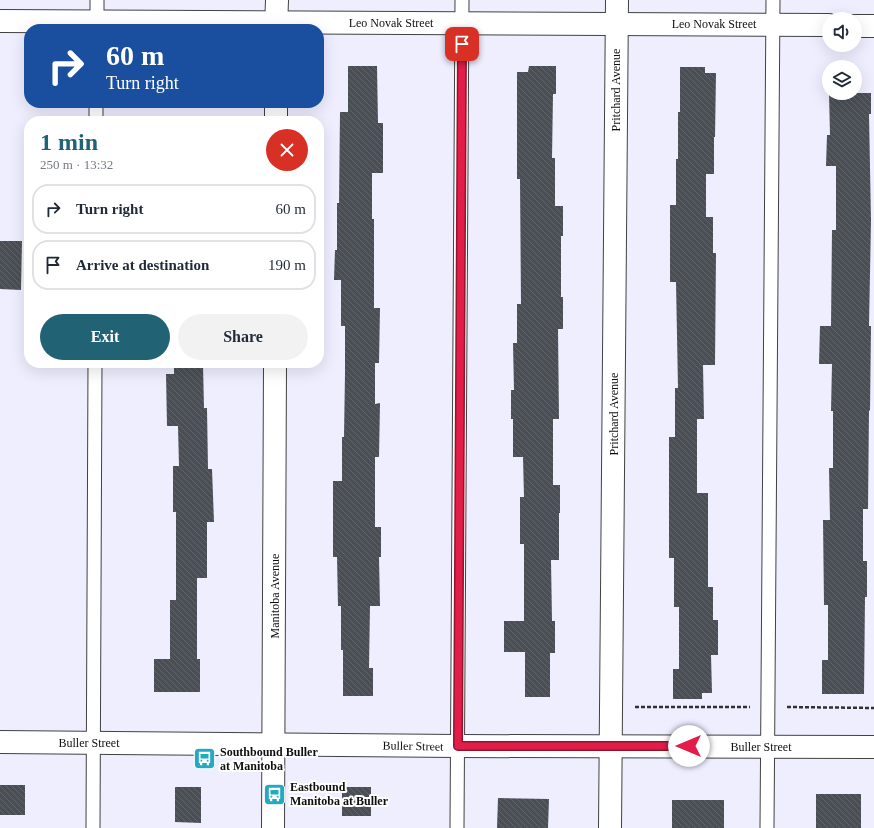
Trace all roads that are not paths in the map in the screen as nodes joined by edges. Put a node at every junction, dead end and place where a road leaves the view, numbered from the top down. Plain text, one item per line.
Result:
1 (97, 0) edge
2 (277, 0) edge
3 (462, 0) edge
4 (617, 0) edge
5 (773, 0) edge
6 (0, 21) edge
7 (462, 23) junction
8 (73, 24) edge
9 (97, 24) edge
10 (276, 24) edge
11 (617, 24) junction
12 (773, 24) junction
13 (324, 25) edge
14 (822, 25) edge
15 (862, 26) edge
16 (874, 26) edge
17 (95, 368) edge
18 (276, 368) edge
19 (0, 742) edge
20 (94, 743) junction
21 (274, 744) junction
22 (458, 746) junction
23 (611, 746) junction
24 (767, 747) junction
25 (874, 747) edge
26 (93, 828) edge
27 (273, 828) edge
28 (457, 828) edge
29 (610, 828) edge
30 (767, 828) edge

1 - 9 lane
2 - 10 street
3 - 7 lane
4 - 11 street, Pritchard Avenue
5 - 12 lane
6 - 8 street, Leo Novak Street
7 - 11 street, Leo Novak Street
7 - 13 street, Leo Novak Street
7 - 22 lane
11 - 12 street, Leo Novak Street
11 - 23 street, Pritchard Avenue
12 - 14 street, Leo Novak Street
12 - 24 lane
15 - 16 street
17 - 20 lane
18 - 21 street, Manitoba Avenue
19 - 20 street, Buller Street
20 - 21 street, Buller Street
20 - 26 lane
21 - 22 street, Buller Street
21 - 27 street, Manitoba Avenue
22 - 23 street, Buller Street
22 - 28 lane
23 - 24 street, Buller Street
23 - 29 street, Pritchard Avenue
24 - 25 street, Buller Street
24 - 30 lane

